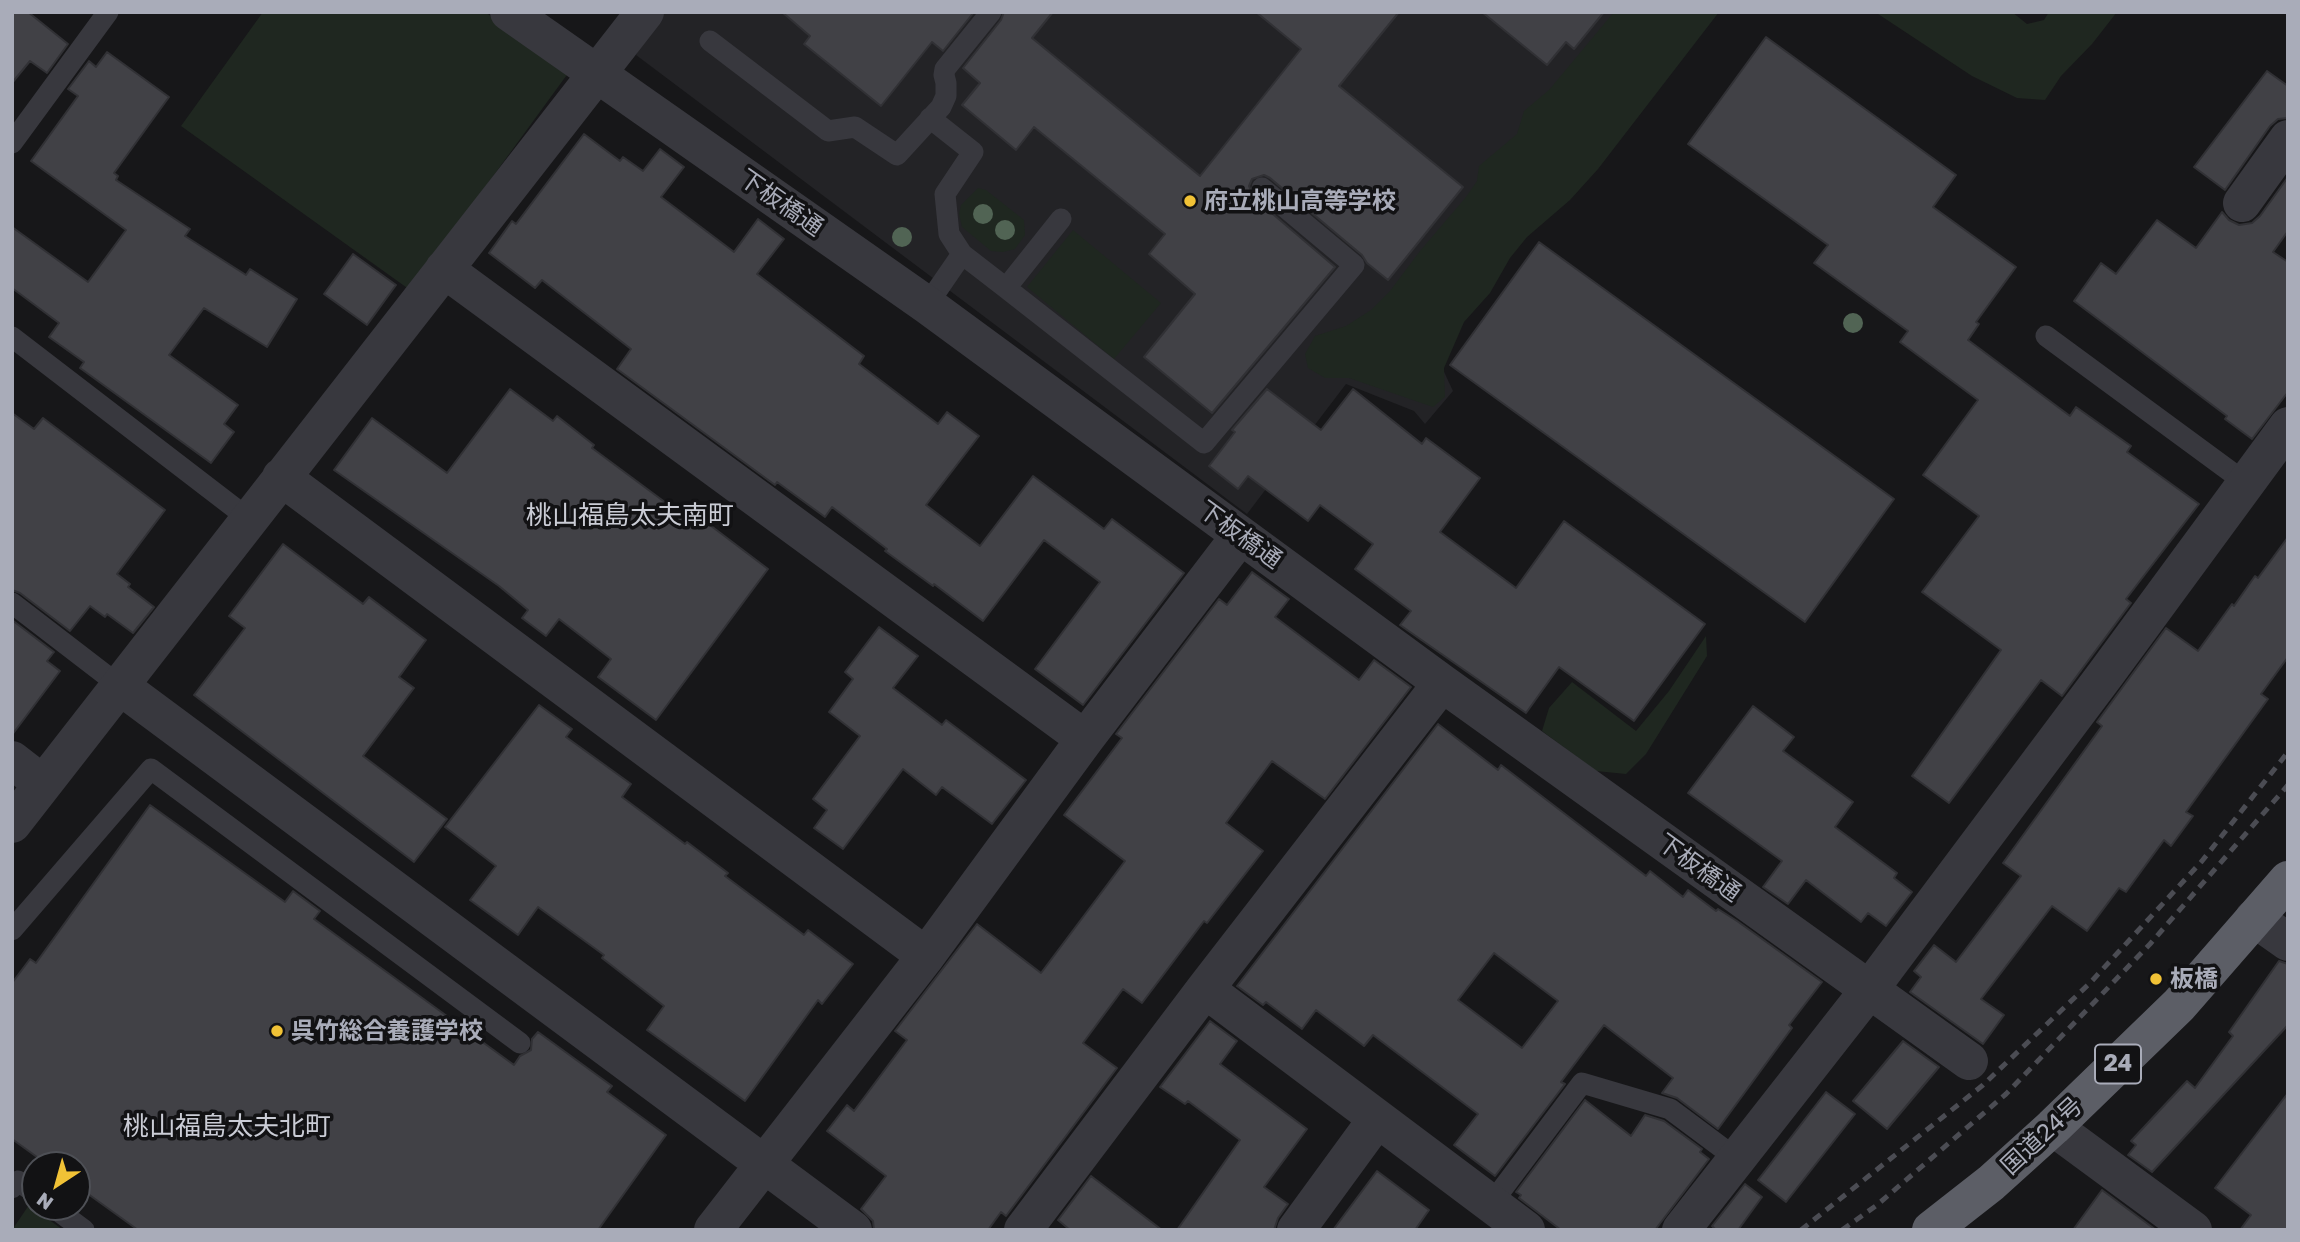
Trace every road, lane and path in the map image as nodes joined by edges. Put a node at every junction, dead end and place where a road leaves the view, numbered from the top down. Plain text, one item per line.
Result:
1 (108, 12) edge
2 (509, 12) edge
3 (645, 12) edge
4 (991, 12) edge
5 (710, 41) dead end
6 (596, 74) junction
7 (930, 118) junction
8 (2288, 139) edge
9 (12, 142) edge
10 (1262, 188) dead end
11 (2242, 203) dead end
12 (1061, 219) dead end
13 (962, 254) junction
14 (444, 269) junction
15 (1006, 288) junction
16 (927, 305) junction
17 (2046, 336) dead end
18 (12, 337) edge
19 (2288, 426) edge
20 (281, 477) junction
21 (2246, 483) junction
22 (249, 519) junction
23 (1240, 536) junction
24 (12, 603) edge
25 (1442, 683) junction
26 (120, 686) junction
27 (1085, 739) junction
28 (12, 760) edge
29 (43, 784) junction
30 (12, 824) edge
31 (2288, 880) edge
32 (2255, 918) junction
33 (12, 930) edge
34 (2288, 942) edge
35 (926, 956) junction
36 (1205, 989) junction
37 (1868, 990) junction
38 (520, 1043) dead end
39 (1969, 1060) dead end
40 (1377, 1119) junction
41 (2053, 1127) junction
42 (1737, 1158) junction
43 (764, 1165) junction
44 (1491, 1204) junction
45 (713, 1230) edge
46 (853, 1230) edge
47 (1023, 1230) edge
48 (1296, 1230) edge
49 (1526, 1230) edge
50 (1681, 1230) edge
51 (1931, 1230) edge
52 (2193, 1230) edge

1 - 9 lane
2 - 6 street, 下板橋通
3 - 6 street
4 - 7 lane
5 - 7 lane
6 - 14 street
6 - 16 street, 下板橋通
7 - 13 lane
8 - 11 street
10 - 15 lane
12 - 15 lane
13 - 15 lane
13 - 16 lane
14 - 20 street
14 - 27 street
16 - 23 street, 下板橋通
17 - 21 lane
18 - 22 lane
19 - 21 street
20 - 22 street
20 - 35 street
21 - 37 street
22 - 26 street
23 - 25 street, 下板橋通
23 - 27 street
24 - 26 lane
25 - 36 street
25 - 37 street, 下板橋通
26 - 29 street
26 - 43 street
27 - 35 street
28 - 29 street
29 - 30 street
31 - 32 highway, 国道24号 / 24
32 - 34 street
32 - 41 highway, 国道24号 / 24
33 - 38 lane
35 - 43 street
36 - 40 street
36 - 47 street
37 - 39 street, 下板橋通
37 - 42 street
40 - 44 street
40 - 48 street
41 - 51 highway, 国道24号 / 24
41 - 52 street
42 - 44 lane
42 - 50 street
43 - 45 street
43 - 46 street
44 - 49 street

